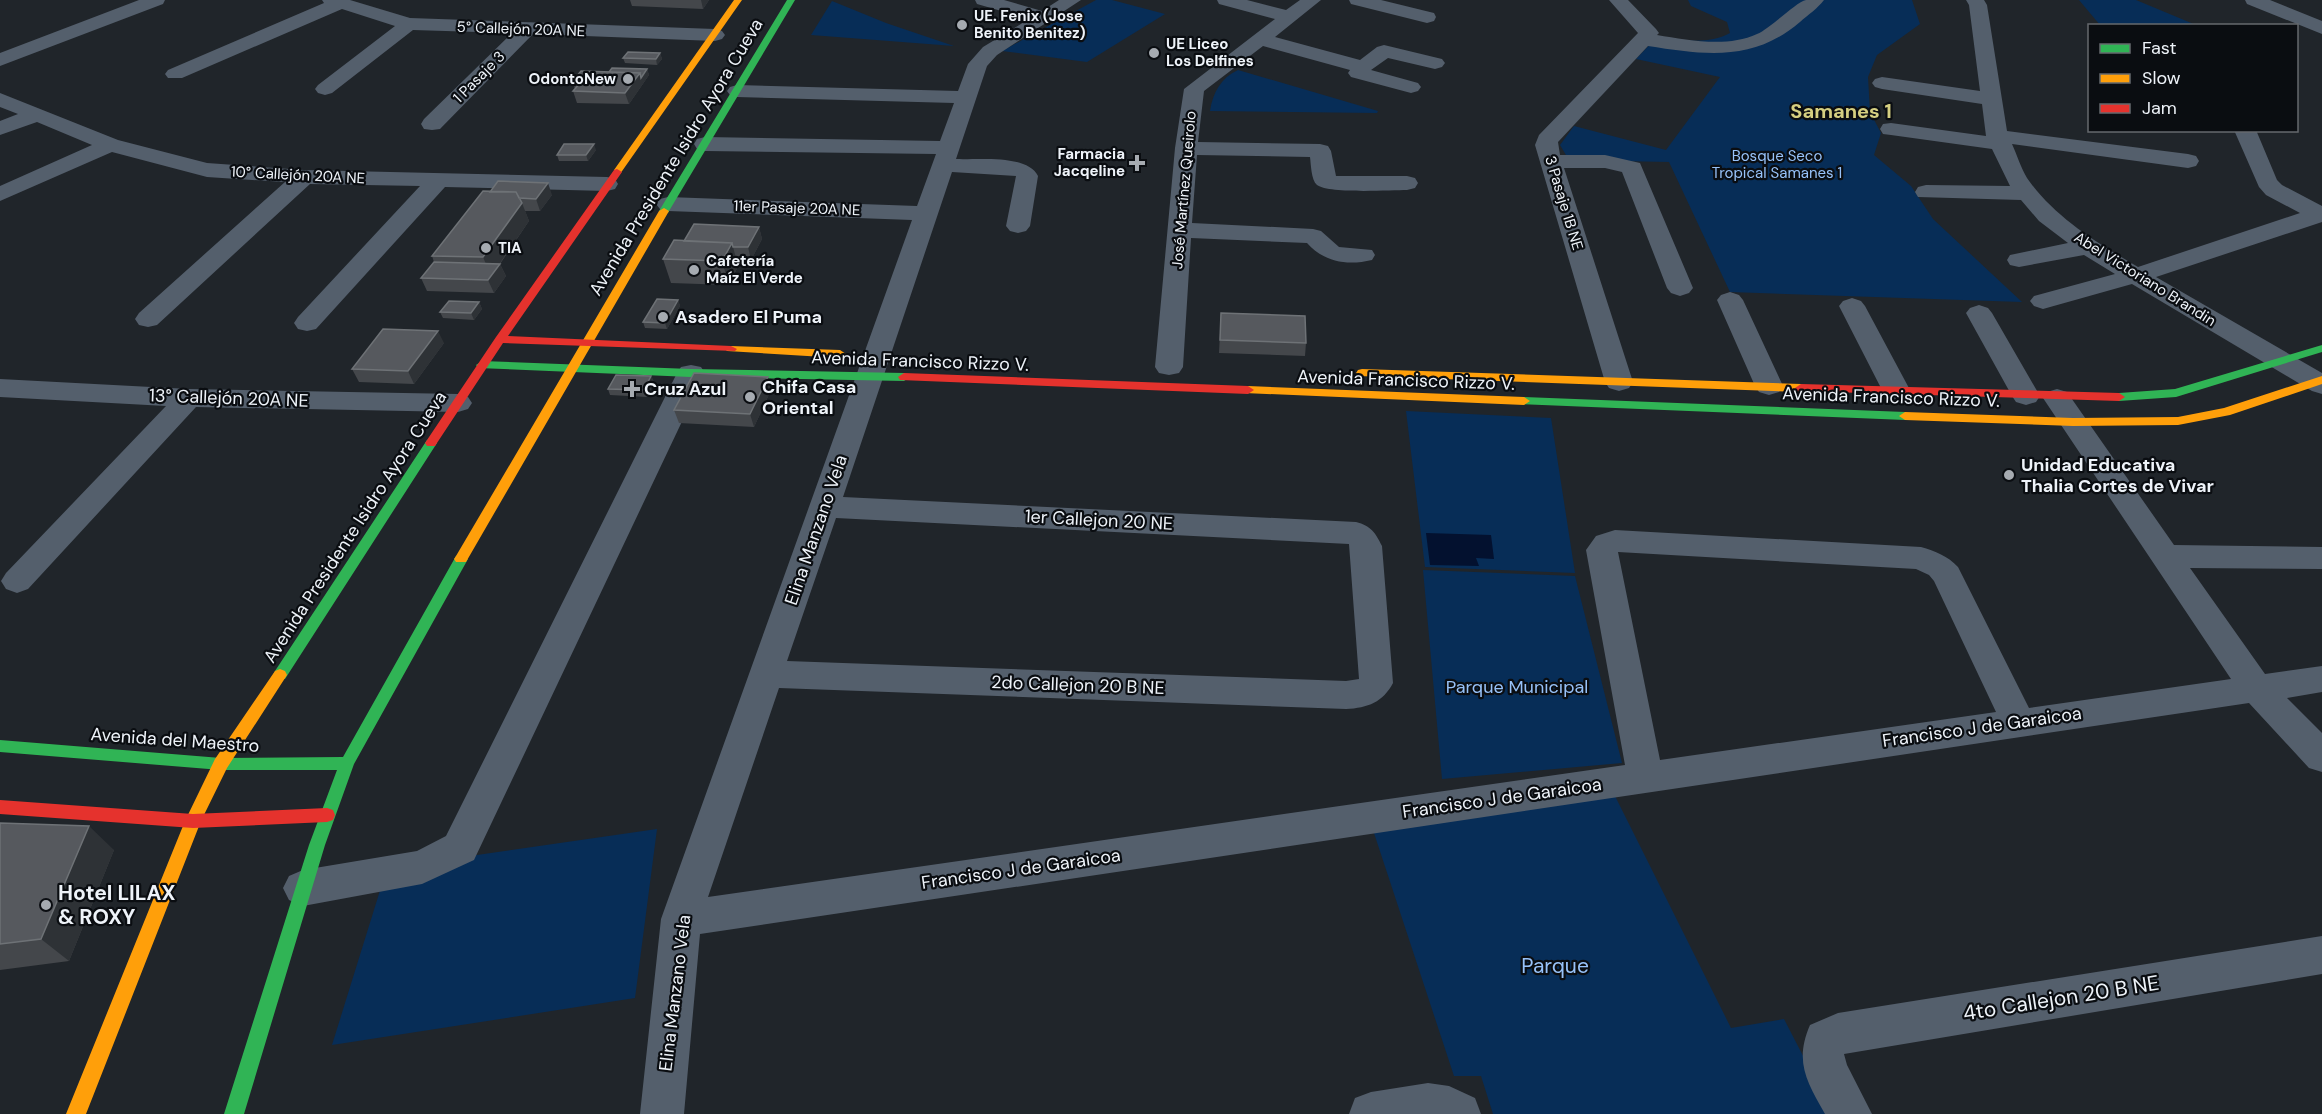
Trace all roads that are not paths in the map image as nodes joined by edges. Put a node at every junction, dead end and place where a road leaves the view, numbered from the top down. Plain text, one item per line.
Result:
1 (156, 0) edge
2 (738, 0) edge
3 (791, 0) edge
4 (984, 0) edge
5 (1072, 0) edge
6 (1226, 0) edge
7 (1312, 0) edge
8 (1358, 0) edge
9 (1618, 0) edge
10 (1815, 0) edge
11 (1975, 0) edge
12 (2254, 0) edge
13 (336, 2) edge
14 (1044, 17) junction
15 (1289, 17) junction
16 (1427, 17) dead end
17 (409, 24) junction
18 (526, 30) junction
19 (2322, 30) edge
20 (715, 35) junction
21 (2298, 37) edge
22 (1260, 39) junction
23 (1643, 39) junction
24 (0, 60) edge
25 (1435, 63) dead end
26 (1363, 67) junction
27 (175, 74) dead end
28 (1882, 83) dead end
29 (1411, 87) dead end
30 (325, 89) dead end
31 (737, 91) junction
32 (967, 96) junction
33 (0, 99) edge
34 (1991, 99) junction
35 (35, 115) junction
36 (432, 124) dead end
37 (0, 129) edge
38 (1891, 129) dead end
39 (2246, 132) edge
40 (1999, 140) junction
41 (705, 144) junction
42 (110, 145) junction
43 (1186, 148) junction
44 (946, 157) junction
45 (2188, 161) dead end
46 (1551, 162) junction
47 (304, 177) junction
48 (438, 180) junction
49 (1407, 183) dead end
50 (607, 184) junction
51 (1926, 192) dead end
52 (2027, 193) junction
53 (0, 194) edge
54 (668, 204) junction
55 (927, 213) junction
56 (2321, 214) edge
57 (1018, 226) dead end
58 (1179, 230) junction
59 (2088, 247) junction
60 (1363, 255) dead end
61 (2019, 260) dead end
62 (2135, 276) junction
63 (1680, 288) dead end
64 (1730, 300) dead end
65 (2043, 301) dead end
66 (1852, 306) dead end
67 (1979, 313) dead end
68 (148, 319) dead end
69 (307, 323) dead end
70 (500, 339) junction
71 (585, 343) junction
72 (2322, 348) edge
73 (871, 359) junction
74 (2282, 362) junction
75 (482, 365) junction
76 (1169, 367) dead end
77 (571, 368) junction
78 (691, 373) junction
79 (1346, 373) dead end
80 (1619, 382) junction
81 (2320, 383) edge
82 (1769, 386) junction
83 (1896, 390) junction
84 (6, 394) edge
85 (2026, 396) junction
86 (189, 398) junction
87 (458, 403) junction
88 (2065, 410) junction
89 (824, 507) junction
90 (2166, 556) junction
91 (2322, 558) edge
92 (17, 581) dead end
93 (767, 674) junction
94 (1376, 675) joint
95 (2322, 679) edge
96 (2256, 687) junction
97 (2018, 722) junction
98 (0, 746) edge
99 (2322, 757) edge
100 (347, 763) junction
101 (221, 764) junction
102 (1645, 777) junction
103 (0, 807) edge
104 (327, 815) junction
105 (193, 822) junction
106 (303, 888) junction
107 (681, 919) junction
108 (2322, 955) edge
109 (76, 1114) edge
110 (234, 1114) edge
111 (662, 1114) edge
112 (1371, 1114) edge
113 (1459, 1114) edge
114 (1850, 1114) edge

1 - 24 street
2 - 20 main road, Avenida Presidente Isidro Ayora Cueva
3 - 31 main road, Avenida Presidente Isidro Ayora Cueva
4 - 14 street
5 - 14 street, Elina Manzano Vela
6 - 15 street
7 - 15 street, José Martínez Queirolo
8 - 16 street
9 - 23 street
10 - 23 street
11 - 34 street, Abel Victoriano Brandin
12 - 19 street
13 - 17 street, 5° Callejón 20A NE
13 - 27 street
14 - 32 street, Elina Manzano Vela
15 - 22 street, José Martínez Queirolo
17 - 18 street, 5° Callejón 20A NE
17 - 30 street
18 - 20 street, 5° Callejón 20A NE
18 - 36 street, 1 Pasaje 3
19 - 21 street
20 - 50 main road, Avenida Presidente Isidro Ayora Cueva
22 - 26 street
22 - 43 street, José Martínez Queirolo
23 - 46 street, 3 Pasaje 1B NE
25 - 26 street
26 - 29 street
28 - 34 street
31 - 32 street
31 - 41 main road, Avenida Presidente Isidro Ayora Cueva
32 - 44 street, Elina Manzano Vela
33 - 35 street, 10° Callejón 20A NE
34 - 40 street, Abel Victoriano Brandin
35 - 37 street
35 - 42 street, 10° Callejón 20A NE
38 - 40 street
39 - 56 street
40 - 45 street
40 - 52 street, Abel Victoriano Brandin
41 - 44 street
41 - 54 main road, Avenida Presidente Isidro Ayora Cueva
42 - 47 street, 10° Callejón 20A NE
42 - 53 street
43 - 49 street
43 - 58 street, José Martínez Queirolo
44 - 55 street, Elina Manzano Vela
44 - 57 street
46 - 63 street
46 - 80 street, 3 Pasaje 1B NE
47 - 48 street, 10° Callejón 20A NE
47 - 68 street
48 - 50 street, 10° Callejón 20A NE
48 - 69 street
50 - 70 main road, Avenida Presidente Isidro Ayora Cueva
51 - 52 street
52 - 59 street, Abel Victoriano Brandin
54 - 55 street, 11er Pasaje 20A NE
54 - 71 main road, Avenida Presidente Isidro Ayora Cueva
55 - 73 street, Elina Manzano Vela
56 - 62 street
58 - 60 street
58 - 76 street, José Martínez Queirolo
59 - 61 street
59 - 62 street, Abel Victoriano Brandin
62 - 65 street
62 - 74 street, Abel Victoriano Brandin
64 - 82 street
66 - 83 street
67 - 85 street
70 - 71 main road, Avenida Francisco Rizzo V.
70 - 75 main road, Avenida Presidente Isidro Ayora Cueva
71 - 73 main road, Avenida Francisco Rizzo V.
71 - 77 main road, Avenida Presidente Isidro Ayora Cueva
72 - 74 main road, Avenida Francisco Rizzo V.
73 - 78 main road, Avenida Francisco Rizzo V.
73 - 88 main road, Avenida Francisco Rizzo V.
73 - 89 street, Elina Manzano Vela
74 - 81 street, Abel Victoriano Brandin
74 - 88 main road, Avenida Francisco Rizzo V.
75 - 77 main road, Avenida Francisco Rizzo V.
75 - 87 main road, Avenida Presidente Isidro Ayora Cueva
77 - 78 main road, Avenida Francisco Rizzo V.
77 - 100 main road, Avenida Presidente Isidro Ayora Cueva
78 - 106 street
79 - 80 main road, Avenida Francisco Rizzo V.
80 - 82 main road, Avenida Francisco Rizzo V.
81 - 88 main road, Avenida Francisco Rizzo V.
82 - 83 main road, Avenida Francisco Rizzo V.
83 - 85 main road, Avenida Francisco Rizzo V.
84 - 86 street, 13° Callejón 20A NE
85 - 88 main road, Avenida Francisco Rizzo V.
86 - 87 street, 13° Callejón 20A NE
86 - 92 street
87 - 101 main road, Avenida Presidente Isidro Ayora Cueva
88 - 90 street
89 - 93 street, Elina Manzano Vela
89 - 94 street, 1er Callejon 20 NE
90 - 91 street
90 - 96 street
93 - 94 street, 2do Callejon 20 B NE
93 - 107 street, Elina Manzano Vela
95 - 96 street, Francisco J de Garaicoa
96 - 97 street, Francisco J de Garaicoa
96 - 99 street
97 - 102 street, Francisco J de Garaicoa
97 - 102 street
98 - 101 main road, Avenida del Maestro
100 - 101 main road, Avenida del Maestro
100 - 104 main road, Avenida Presidente Isidro Ayora Cueva
101 - 105 main road, Avenida Presidente Isidro Ayora Cueva
102 - 107 street, Francisco J de Garaicoa
103 - 105 main road
104 - 105 main road
104 - 106 main road, Avenida Presidente Isidro Ayora Cueva
105 - 109 main road, Avenida Presidente Isidro Ayora Cueva
106 - 110 main road, Avenida Presidente Isidro Ayora Cueva
107 - 111 street, Elina Manzano Vela
108 - 114 street, 4to Callejon 20 B NE
112 - 113 street

